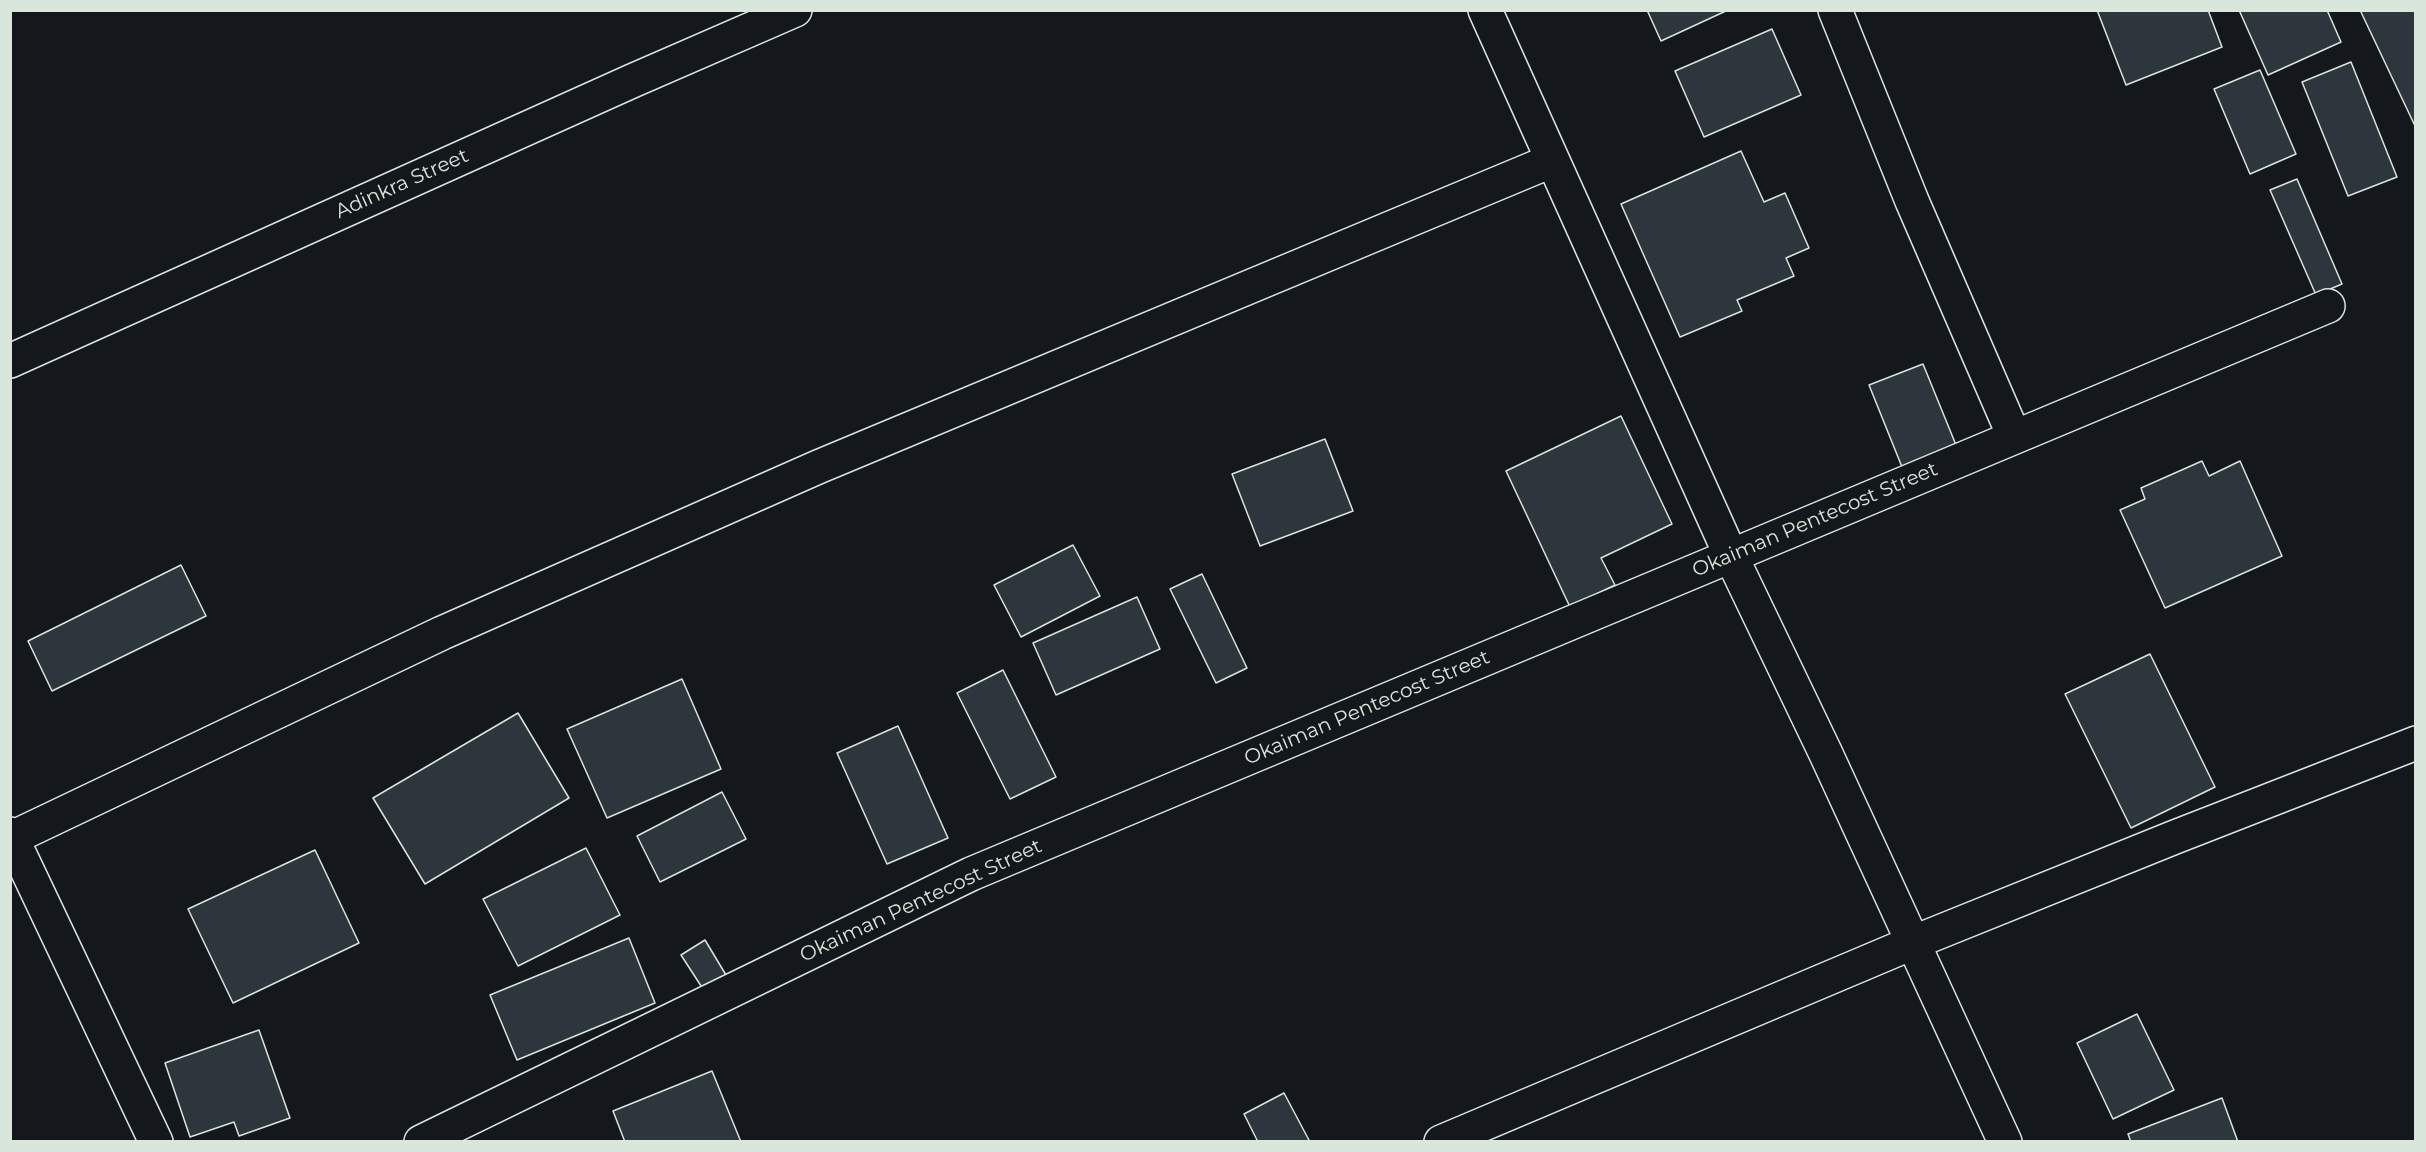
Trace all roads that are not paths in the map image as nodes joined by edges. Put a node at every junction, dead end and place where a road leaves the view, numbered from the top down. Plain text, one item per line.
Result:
1 (795, 10) edge
2 (1485, 10) edge
3 (1835, 10) edge
4 (1551, 161) junction
5 (2328, 306) dead end
6 (10, 361) edge
7 (2014, 436) junction
8 (1731, 555) junction
9 (2415, 743) edge
10 (11, 837) edge
11 (1912, 943) junction
12 (156, 1142) edge
13 (421, 1142) edge
14 (1441, 1142) edge
15 (2005, 1142) edge

1 - 6 street, Adinkra Street
2 - 4 street
3 - 7 street
4 - 8 street
4 - 10 street
5 - 7 street, Okaiman Pentecost Street
7 - 8 street, Okaiman Pentecost Street
8 - 11 street
8 - 13 street, Okaiman Pentecost Street
9 - 11 street
10 - 12 street
11 - 14 street
11 - 15 street

